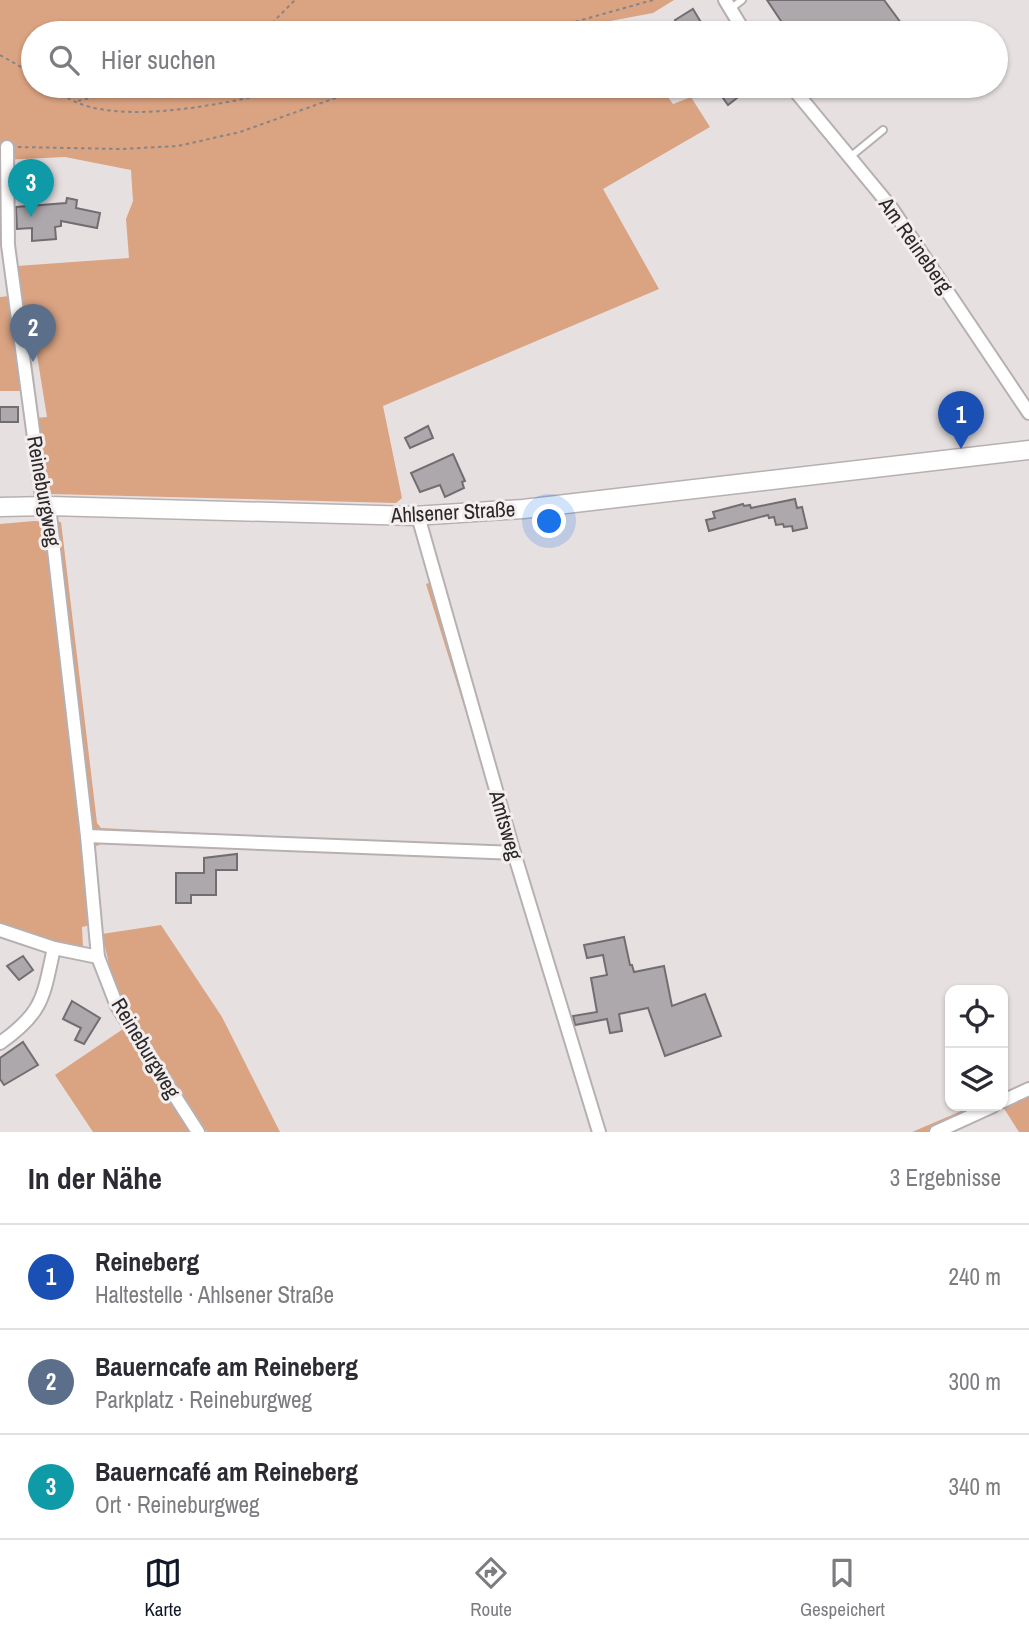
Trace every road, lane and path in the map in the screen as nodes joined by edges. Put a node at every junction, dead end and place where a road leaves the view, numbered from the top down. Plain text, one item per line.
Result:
1 (295, 0) edge
2 (653, 0) edge
3 (742, 0) edge
4 (727, 5) edge
5 (274, 21) edge
6 (578, 21) edge
7 (737, 21) edge
8 (0, 55) edge
9 (21, 67) edge
10 (70, 98) edge
11 (92, 98) edge
12 (249, 98) edge
13 (335, 98) edge
14 (801, 98) edge
15 (76, 102) junction
16 (883, 130) dead end
17 (7, 147) joint
18 (850, 156) junction
19 (1029, 413) edge
20 (1029, 450) edge
21 (49, 506) junction
22 (0, 507) edge
23 (418, 516) junction
24 (87, 836) junction
25 (514, 853) junction
26 (0, 930) edge
27 (54, 948) junction
28 (98, 957) junction
29 (0, 1042) edge
30 (1029, 1089) edge
31 (1008, 1099) edge
32 (982, 1111) edge
33 (198, 1132) edge
34 (599, 1132) edge
35 (936, 1132) edge

1 - 5 path
2 - 6 path
3 - 4 lane
4 - 7 street
8 - 9 path
10 - 15 path
11 - 15 path
12 - 15 path
13 - 17 path
14 - 18 street, Am Reineberg
16 - 18 lane
17 - 21 street, Reineburgweg
18 - 19 street, Am Reineberg
20 - 23 main road, Ahlsener Straße
21 - 22 main road, Ahlsener Straße
21 - 23 main road, Ahlsener Straße
21 - 24 street, Reineburgweg
23 - 25 street, Amtsweg
24 - 25 street
24 - 28 street, Reineburgweg
25 - 34 street, Amtsweg
26 - 27 street
27 - 28 street
27 - 29 street
28 - 33 street, Reineburgweg
30 - 31 street
32 - 35 street

